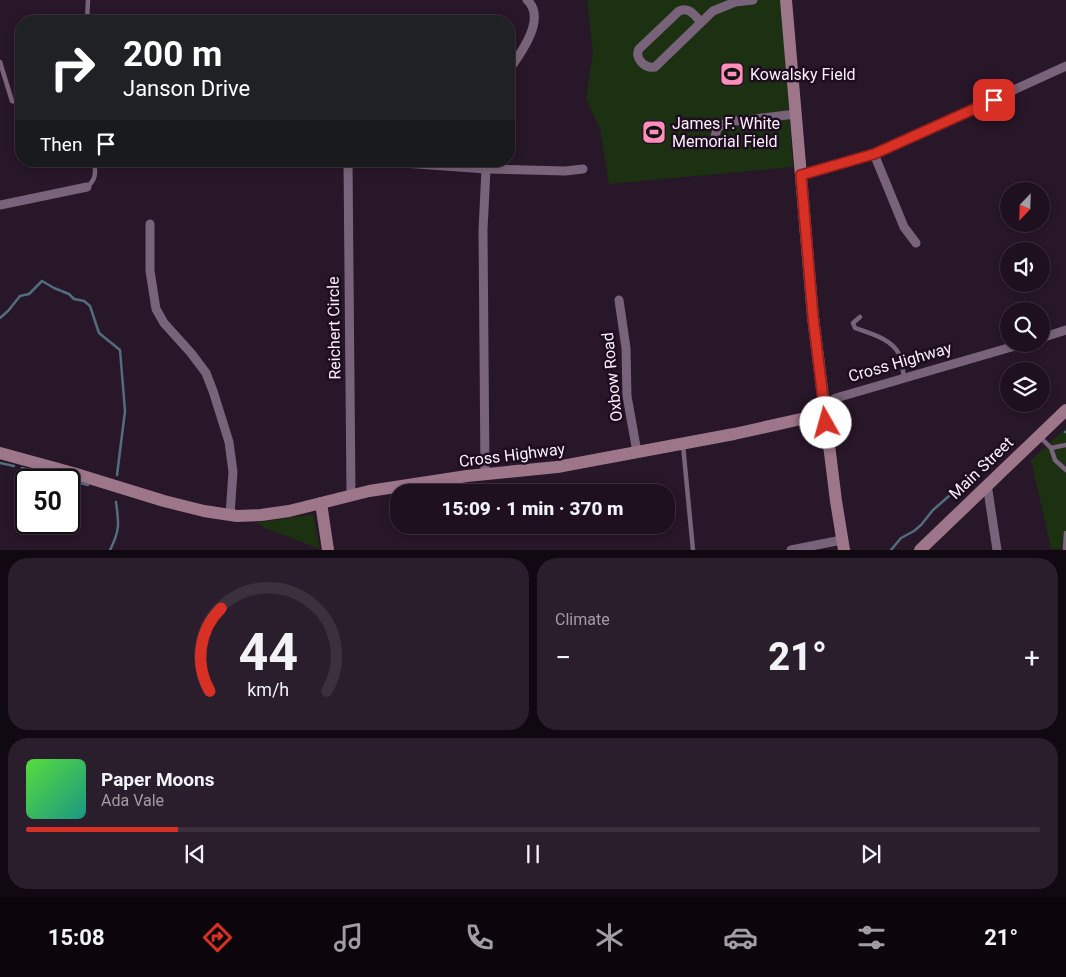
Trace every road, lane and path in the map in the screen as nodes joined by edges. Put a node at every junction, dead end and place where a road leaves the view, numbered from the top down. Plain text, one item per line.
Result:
1 (88, 0) edge
2 (527, 0) edge
3 (753, 0) edge
4 (788, 0) edge
5 (87, 15) edge
6 (701, 22) junction
7 (515, 60) edge
8 (0, 62) edge
9 (1066, 66) edge
10 (15, 102) edge
11 (796, 114) junction
12 (715, 138) dead end
13 (874, 154) junction
14 (515, 166) edge
15 (94, 167) edge
16 (348, 167) edge
17 (458, 167) edge
18 (494, 167) edge
19 (486, 169) junction
20 (584, 169) dead end
21 (801, 175) junction
22 (87, 187) joint
23 (0, 205) edge
24 (150, 224) dead end
25 (916, 243) dead end
26 (618, 300) dead end
27 (860, 317) dead end
28 (1066, 330) edge
29 (1050, 335) edge
30 (1000, 350) edge
31 (904, 378) junction
32 (824, 405) junction
33 (1066, 410) edge
34 (1038, 436) junction
35 (682, 444) junction
36 (1066, 445) edge
37 (1052, 448) junction
38 (637, 452) junction
39 (0, 453) edge
40 (1066, 470) edge
41 (484, 474) junction
42 (987, 484) junction
43 (351, 495) junction
44 (321, 503) junction
45 (230, 515) junction
46 (1066, 533) edge
47 (843, 545) edge
48 (328, 550) edge
49 (693, 550) edge
50 (791, 550) edge
51 (920, 550) edge
52 (997, 550) edge
53 (1065, 550) edge

1 - 5 lane
2 - 7 street
3 - 6 street
4 - 11 main road
6 - 6 street
8 - 10 lane
9 - 13 street
11 - 12 street
11 - 21 main road
13 - 21 street
13 - 25 street
14 - 20 street
15 - 22 lane
16 - 43 street, Reichert Circle
17 - 19 street
18 - 19 street
19 - 41 street
21 - 32 main road
22 - 23 street
24 - 45 street
26 - 38 street, Oxbow Road
27 - 31 lane
28 - 29 street
30 - 31 street, Cross Highway
31 - 32 street, Cross Highway
32 - 35 main road, Cross Highway
32 - 47 main road
33 - 34 main road, Main Street
34 - 37 lane
34 - 42 main road, Main Street
35 - 38 main road, Cross Highway
35 - 49 lane
36 - 37 lane
37 - 40 lane
38 - 41 main road, Cross Highway
39 - 45 main road, Cross Highway
41 - 43 main road, Cross Highway
42 - 51 main road, Main Street
42 - 52 street
43 - 44 main road, Cross Highway
44 - 45 main road, Cross Highway
44 - 48 main road
46 - 53 lane
47 - 50 street

